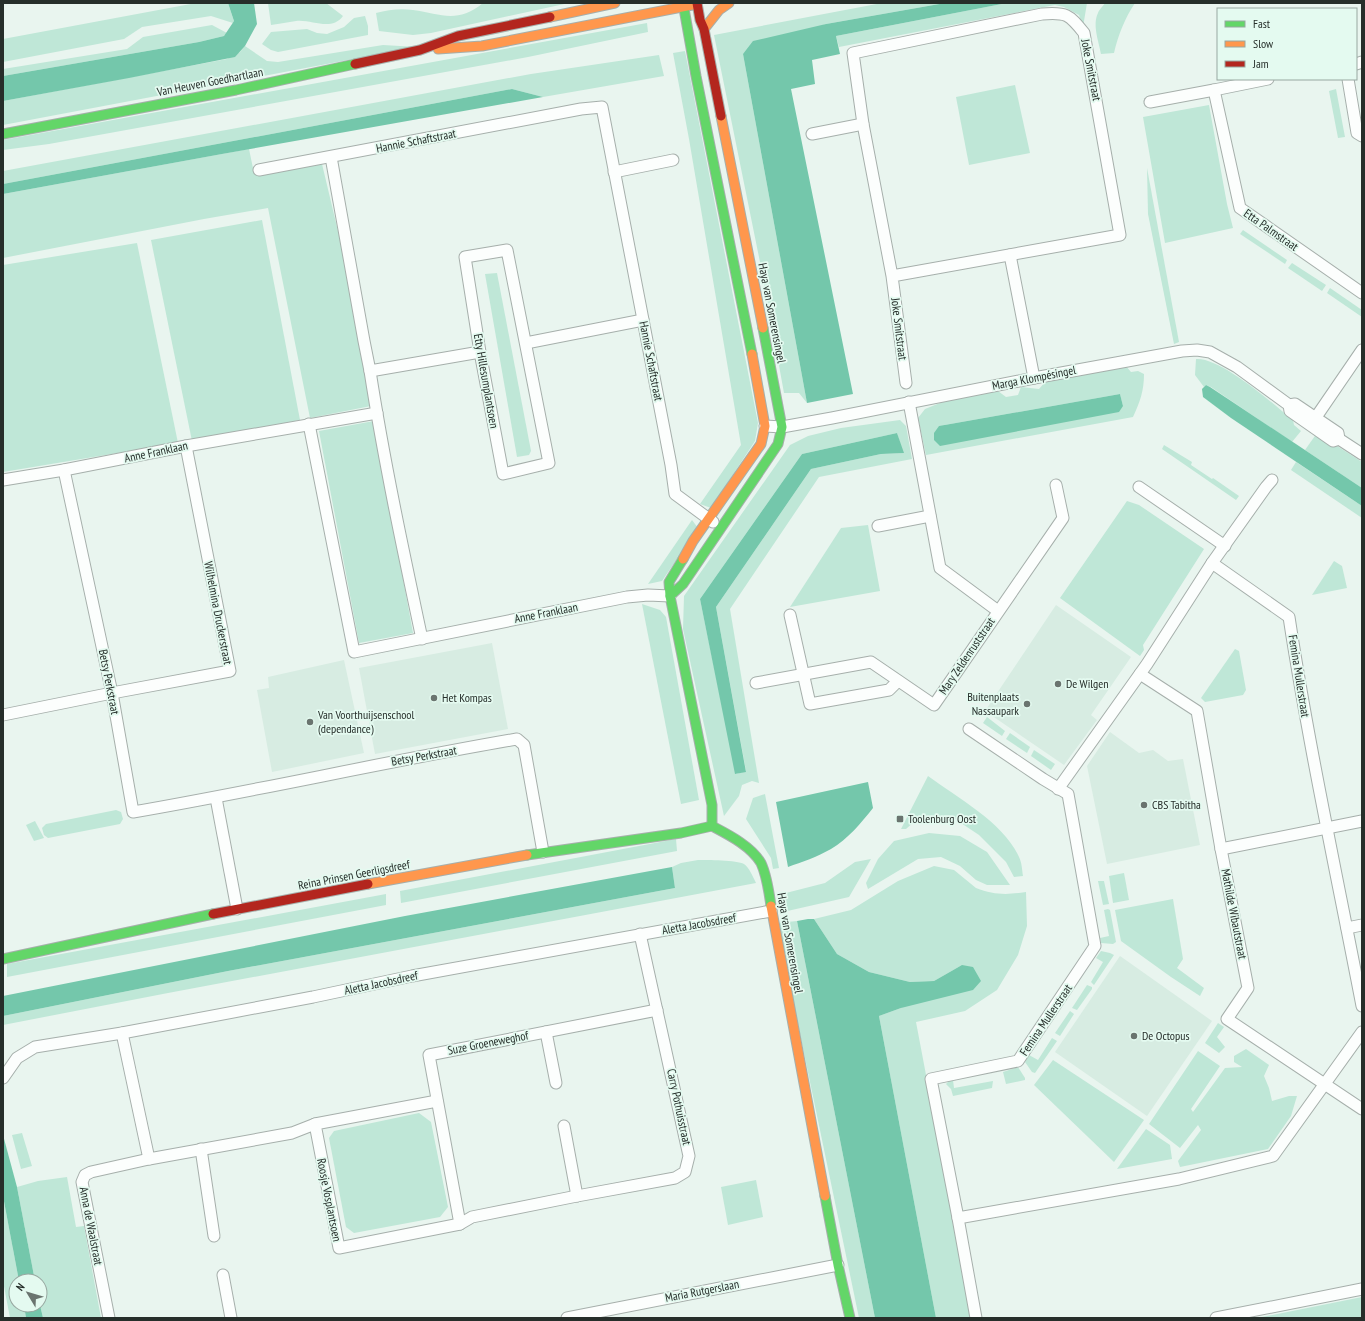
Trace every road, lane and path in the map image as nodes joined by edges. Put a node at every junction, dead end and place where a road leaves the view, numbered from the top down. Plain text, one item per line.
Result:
1 (615, 3) edge
2 (698, 3) edge
3 (729, 3) edge
4 (683, 5) edge
5 (704, 29) junction
6 (420, 50) junction
7 (1263, 80) edge
8 (1348, 80) edge
9 (1214, 90) junction
10 (1150, 102) dead end
11 (863, 124) junction
12 (3, 134) edge
13 (812, 134) dead end
14 (1362, 136) edge
15 (331, 157) junction
16 (673, 160) dead end
17 (260, 170) dead end
18 (614, 172) junction
19 (1010, 255) junction
20 (892, 276) junction
21 (1362, 294) edge
22 (643, 320) junction
23 (526, 343) junction
24 (1362, 350) edge
25 (480, 352) junction
26 (370, 371) junction
27 (1034, 378) junction
28 (906, 383) dead end
29 (909, 402) junction
30 (377, 413) junction
31 (1313, 422) junction
32 (309, 424) junction
33 (765, 426) junction
34 (782, 427) junction
35 (186, 446) junction
36 (1362, 454) edge
37 (64, 470) junction
38 (3, 480) edge
39 (1272, 480) dead end
40 (1056, 485) dead end
41 (1139, 487) dead end
42 (930, 516) junction
43 (709, 518) junction
44 (878, 526) dead end
45 (722, 528) junction
46 (1225, 546) junction
47 (1212, 563) junction
48 (670, 596) junction
49 (998, 611) junction
50 (790, 615) dead end
51 (422, 639) junction
52 (1140, 674) junction
53 (804, 675) junction
54 (898, 681) junction
55 (756, 683) dead end
56 (112, 693) junction
57 (3, 715) edge
58 (969, 729) dead end
59 (1058, 789) junction
60 (216, 798) junction
61 (1362, 820) edge
62 (712, 826) junction
63 (1326, 827) junction
64 (1221, 849) junction
65 (543, 852) junction
66 (237, 909) junction
67 (771, 911) junction
68 (1362, 925) edge
69 (1347, 928) junction
70 (640, 934) junction
71 (3, 959) edge
72 (1362, 1006) edge
73 (657, 1010) junction
74 (546, 1032) junction
75 (1362, 1032) edge
76 (122, 1033) junction
77 (3, 1078) edge
78 (556, 1083) dead end
79 (1325, 1084) junction
80 (437, 1100) junction
81 (1362, 1109) edge
82 (315, 1124) junction
83 (564, 1126) dead end
84 (201, 1150) junction
85 (149, 1159) junction
86 (577, 1196) junction
87 (958, 1218) junction
88 (460, 1224) junction
89 (214, 1236) dead end
90 (838, 1265) junction
91 (223, 1275) dead end
92 (1362, 1289) edge
93 (109, 1318) edge
94 (230, 1318) edge
95 (567, 1318) edge
96 (850, 1318) edge
97 (976, 1318) edge
98 (1216, 1318) edge

1 - 6 street, Van Heuven Goedhartlaan
2 - 4 street, Van Heuven Goedhartlaan
2 - 5 street, Haya van Somerensingel
3 - 5 street
4 - 6 street, Van Heuven Goedhartlaan
4 - 33 street
5 - 34 street, Haya van Somerensingel
6 - 12 street, Van Heuven Goedhartlaan
7 - 9 street
8 - 14 street
9 - 10 street
9 - 21 street, Etta Palmstraat
11 - 13 street
11 - 19 street, Joke Smitstraat
11 - 20 street, Joke Smitstraat
15 - 17 street, Hannie Schaftstraat
15 - 18 street, Hannie Schaftstraat
15 - 26 street
16 - 18 street
18 - 22 street, Hannie Schaftstraat
19 - 20 street, Joke Smitstraat
19 - 27 street
20 - 28 street, Joke Smitstraat
22 - 23 street
22 - 43 street, Hannie Schaftstraat
23 - 25 street, Etty Hillesumplantsoen
23 - 25 street, Etty Hillesumplantsoen
24 - 31 street
25 - 26 street
26 - 30 street
27 - 29 street, Marga Klompésingel
27 - 31 street, Marga Klompésingel
29 - 34 street, Marga Klompésingel
29 - 42 street, Mary Zeldenruststraat
30 - 32 street, Anne Franklaan
30 - 51 street
31 - 36 street, Marga Klompésingel
32 - 35 street, Anne Franklaan
32 - 51 street, Anne Franklaan
33 - 34 street, Marga Klompésingel
33 - 43 street
34 - 45 street, Haya van Somerensingel
35 - 37 street, Anne Franklaan
35 - 56 street, Wilhelmina Druckerstraat
37 - 38 street, Anne Franklaan
37 - 56 street, Betsy Perkstraat
39 - 46 street
40 - 49 street, Mary Zeldenruststraat
41 - 46 street
42 - 44 street
42 - 49 street, Mary Zeldenruststraat
43 - 45 street, Hannie Schaftstraat
43 - 48 street
45 - 48 street, Haya van Somerensingel
46 - 47 street
47 - 52 street
47 - 63 street, Femina Mullerstraat
48 - 51 street, Anne Franklaan
48 - 62 street
49 - 54 street, Mary Zeldenruststraat
50 - 53 street
52 - 59 street
52 - 64 street, Mathilde Wibautstraat
53 - 54 street, Mary Zeldenruststraat
53 - 54 street
53 - 55 street, Mary Zeldenruststraat
56 - 57 street, Wilhelmina Druckerstraat
56 - 60 street, Betsy Perkstraat
58 - 59 street, Femina Mullerstraat
59 - 87 street, Femina Mullerstraat
60 - 65 street, Betsy Perkstraat
60 - 66 street
61 - 63 street
62 - 65 street, Reina Prinsen Geerligsdreef
62 - 67 street, Haya van Somerensingel
63 - 64 street
63 - 69 street, Femina Mullerstraat
64 - 79 street, Mathilde Wibautstraat
65 - 66 street, Reina Prinsen Geerligsdreef
66 - 71 street, Reina Prinsen Geerligsdreef
67 - 70 street, Aletta Jacobsdreef
67 - 90 street, Haya van Somerensingel
68 - 69 street
69 - 72 street, Femina Mullerstraat
70 - 73 street, Carry Pothuisstraat
70 - 76 street, Aletta Jacobsdreef
73 - 74 street, Suze Groeneweghof
73 - 86 street, Carry Pothuisstraat
74 - 78 street
74 - 80 street, Suze Groeneweghof
75 - 79 street
76 - 77 street, Aletta Jacobsdreef
76 - 85 street
79 - 81 street, Mathilde Wibautstraat
79 - 87 street
80 - 82 street
80 - 88 street
82 - 84 street, Anna de Waalstraat
82 - 88 street, Roosje Vosplantsoen
83 - 86 street
84 - 85 street, Anna de Waalstraat
84 - 89 street
85 - 93 street, Anna de Waalstraat
86 - 88 street, Carry Pothuisstraat
87 - 97 street, Femina Mullerstraat
90 - 95 street, Maria Rutgerslaan
90 - 96 street, Haya van Somerensingel
91 - 94 street
92 - 98 street

